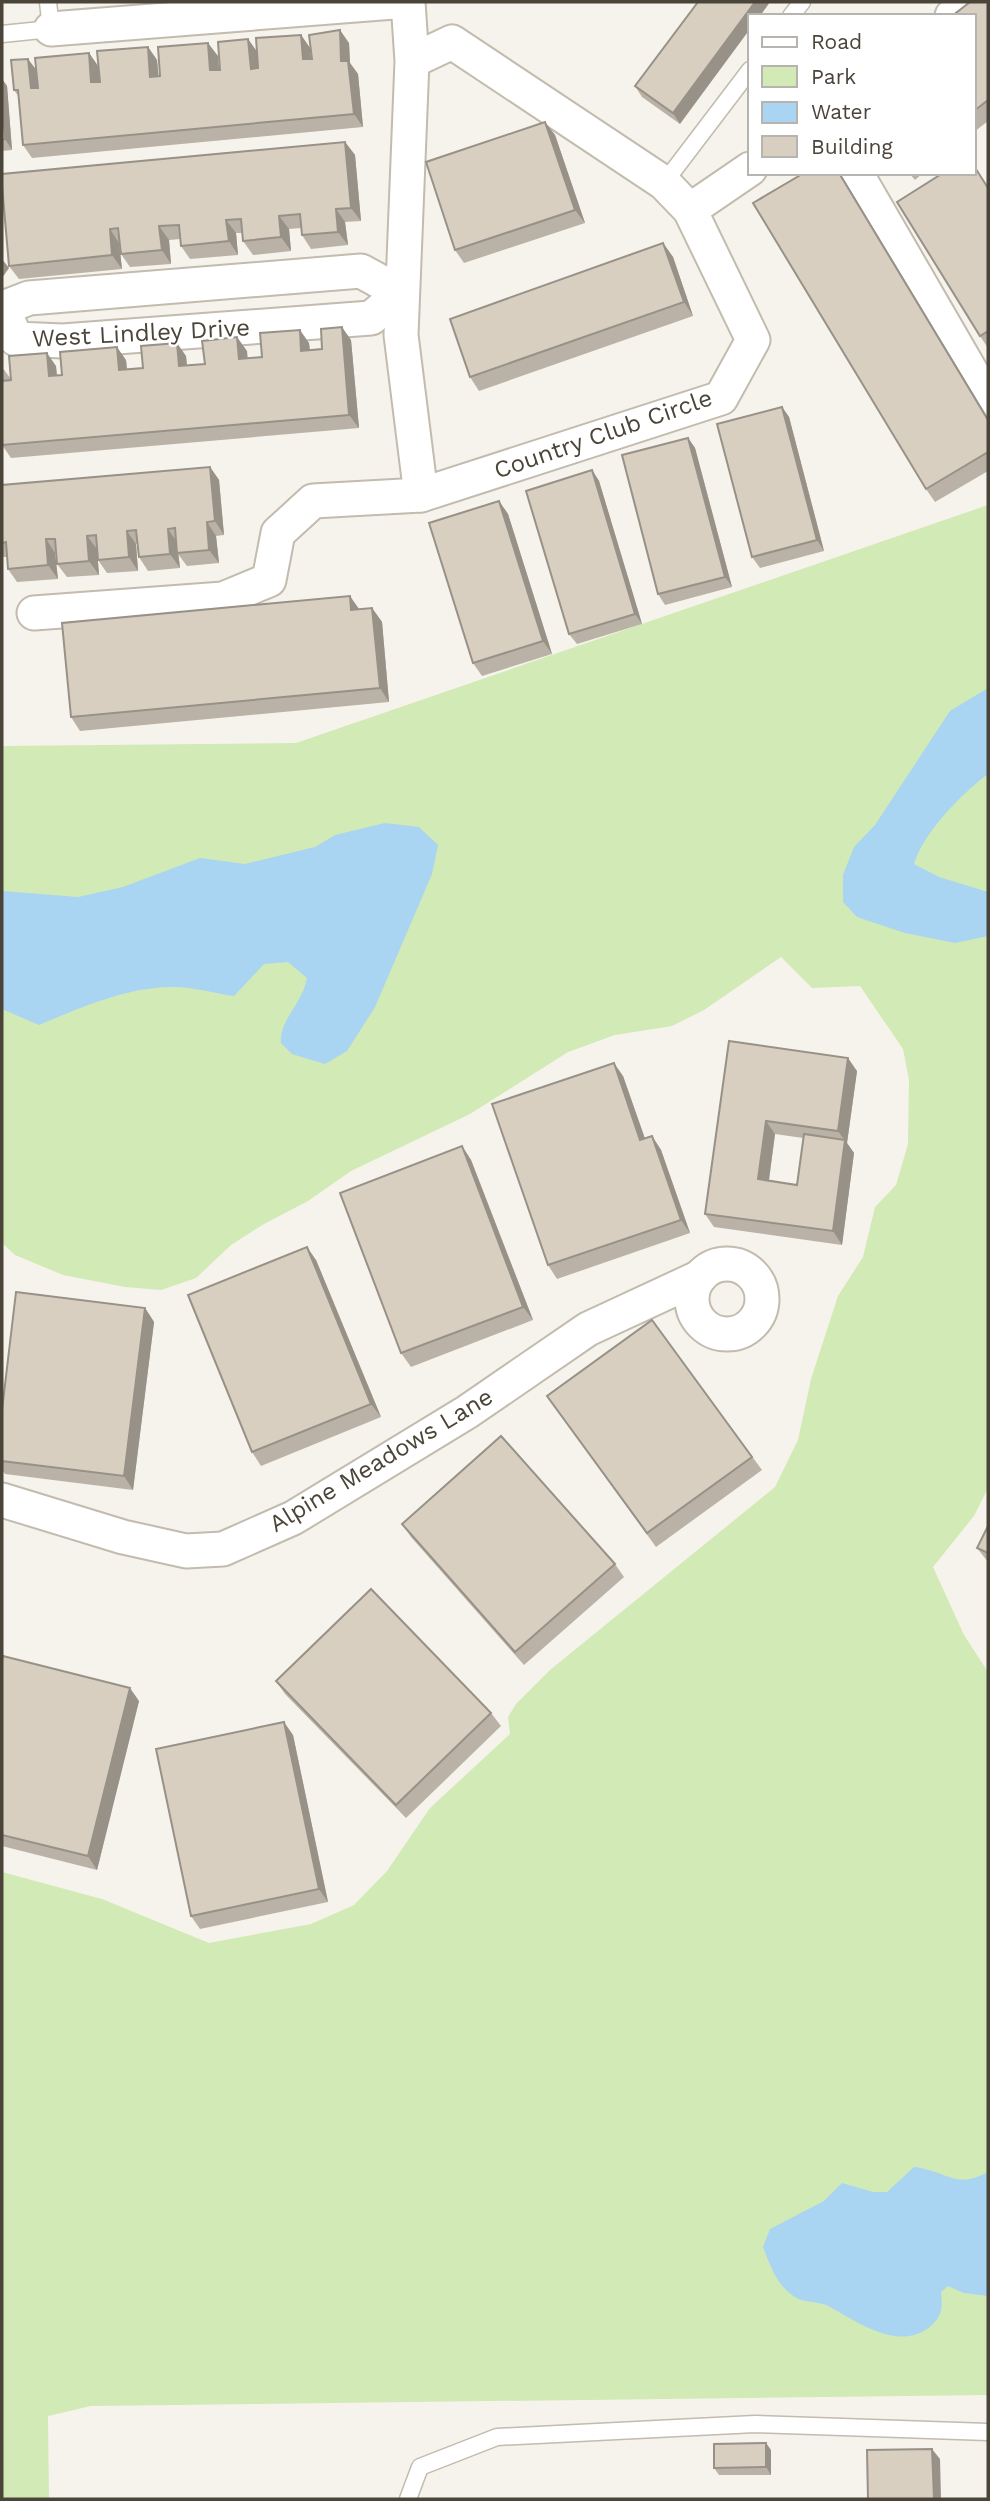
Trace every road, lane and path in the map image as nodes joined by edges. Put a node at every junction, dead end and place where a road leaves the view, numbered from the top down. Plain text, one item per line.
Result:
1 (394, 2) edge
2 (408, 2) edge
3 (969, 2) edge
4 (954, 14) edge
5 (50, 15) edge
6 (2, 34) edge
7 (412, 61) junction
8 (748, 73) edge
9 (748, 170) edge
10 (857, 175) edge
11 (664, 183) junction
12 (690, 210) junction
13 (401, 293) junction
14 (988, 401) edge
15 (421, 495) junction
16 (34, 613) dead end
17 (699, 1277) dead end
18 (2, 1500) edge
19 (988, 2432) edge
20 (408, 2499) edge

1 - 5 street
2 - 7 street
3 - 4 street
5 - 6 lane
7 - 11 street, Country Club Circle
7 - 13 street
8 - 11 lane
9 - 12 street
10 - 14 street
11 - 12 street, Country Club Circle
12 - 15 street, Country Club Circle
13 - 13 street, West Lindley Drive
13 - 15 street
15 - 16 street
17 - 18 street, Alpine Meadows Lane
19 - 20 lane

